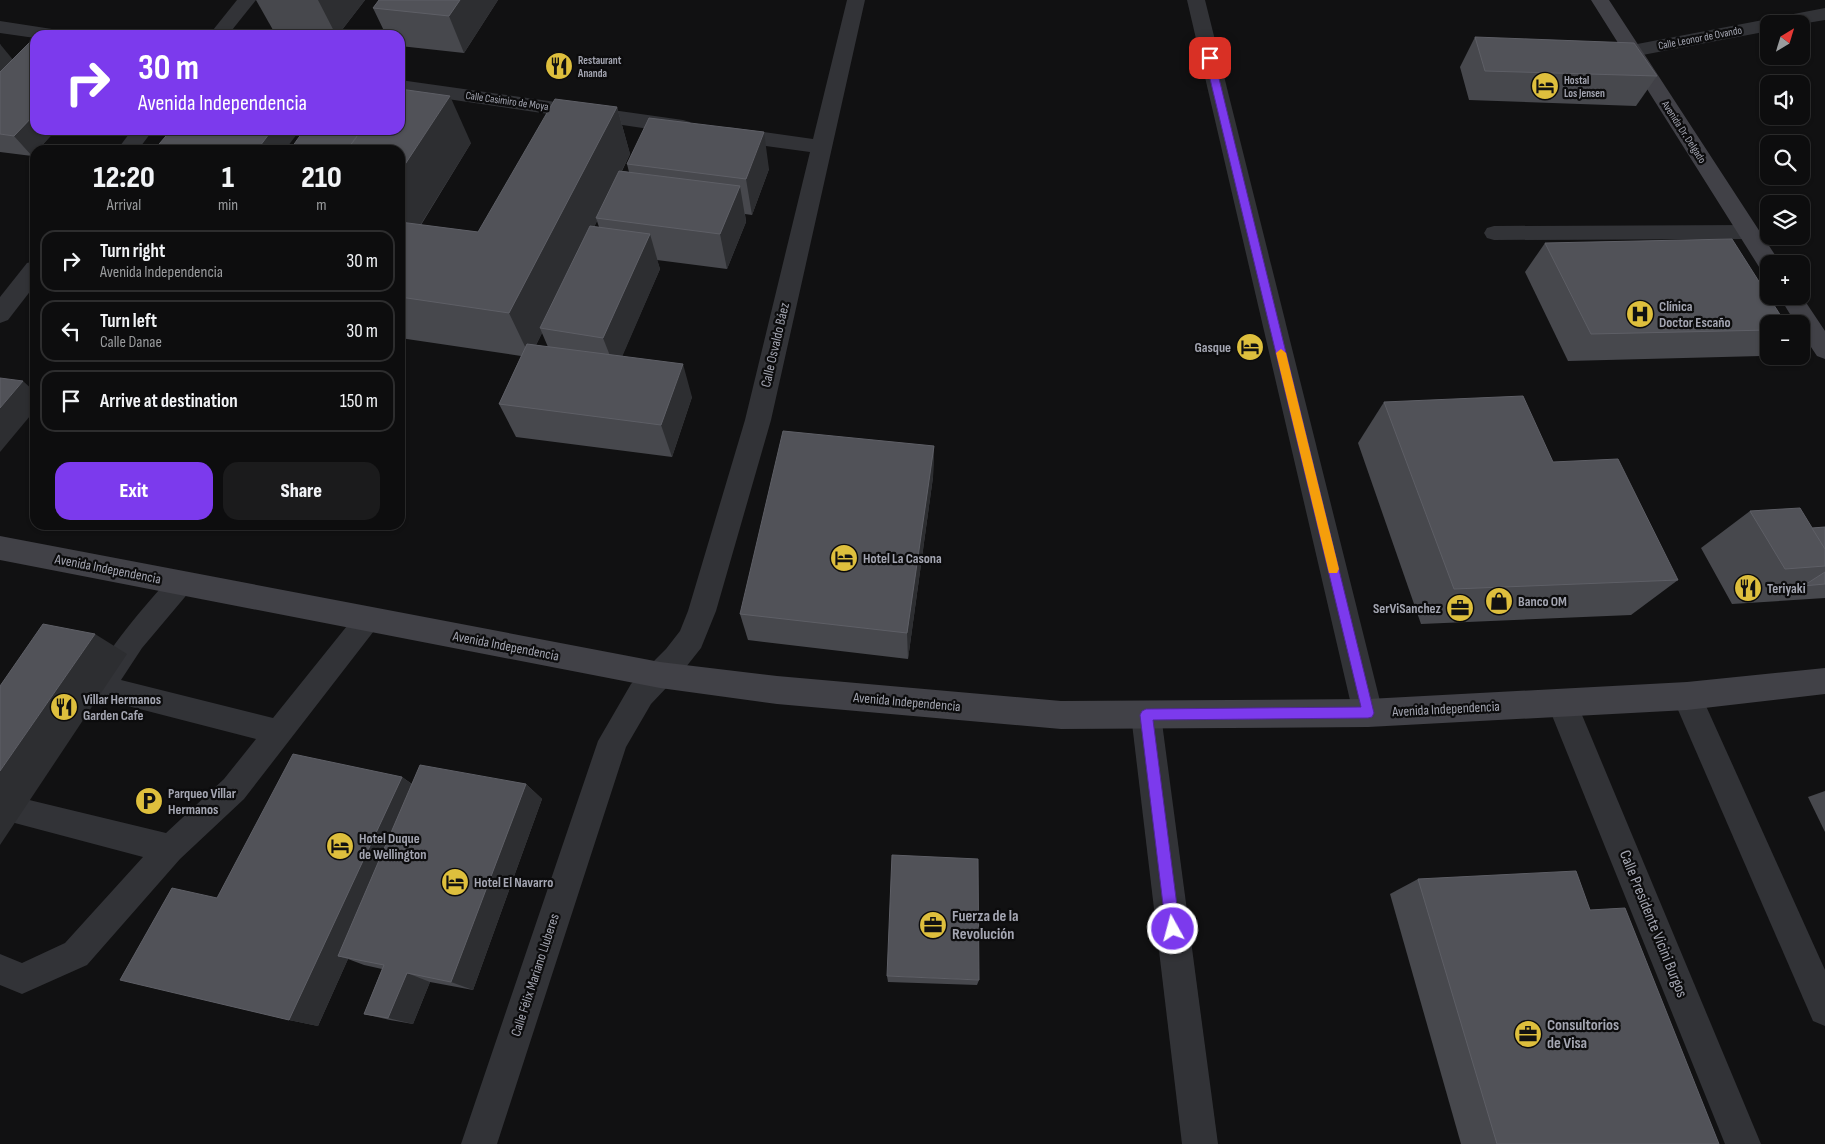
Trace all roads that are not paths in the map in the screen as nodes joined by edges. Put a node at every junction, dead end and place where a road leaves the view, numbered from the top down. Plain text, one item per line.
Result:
1 (247, 0) edge
2 (856, 0) edge
3 (1196, 0) edge
4 (1600, 0) edge
5 (1825, 14) edge
6 (1810, 17) edge
7 (0, 27) edge
8 (1760, 27) edge
9 (222, 30) edge
10 (30, 32) edge
11 (1632, 51) junction
12 (405, 87) edge
13 (139, 135) edge
14 (131, 145) edge
15 (822, 147) junction
16 (1749, 232) junction
17 (1494, 233) dead end
18 (1763, 255) edge
19 (30, 275) edge
20 (1796, 305) edge
21 (0, 314) edge
22 (1825, 350) edge
23 (0, 548) edge
24 (181, 583) junction
25 (368, 619) junction
26 (660, 675) junction
27 (1825, 681) edge
28 (1687, 696) junction
29 (1562, 703) junction
30 (1368, 713) junction
31 (1146, 715) junction
32 (279, 732) junction
33 (38, 788) dead end
34 (21, 812) junction
35 (5, 837) dead end
36 (170, 849) junction
37 (0, 969) edge
38 (1825, 1010) edge
39 (479, 1144) edge
40 (1200, 1144) edge
41 (1743, 1144) edge

1 - 9 street
2 - 15 street, Calle Osvaldo Báez
3 - 30 street
4 - 11 main road, Avenida Dr. Delgado
5 - 6 street
7 - 10 street
8 - 11 street, Calle Leonor de Ovando
11 - 16 main road, Avenida Dr. Delgado
12 - 15 street, Calle Casimiro de Moya
13 - 14 street
15 - 26 street, Calle Osvaldo Báez
16 - 17 lane
16 - 18 main road, Avenida Dr. Delgado
19 - 21 street
20 - 22 main road
23 - 24 main road, Avenida Independencia
24 - 25 main road, Avenida Independencia
24 - 32 lane
25 - 26 main road, Avenida Independencia
25 - 32 lane
26 - 31 main road, Avenida Independencia
26 - 39 street, Calle Félix Mariano Lluberes
27 - 28 main road, Avenida Independencia
28 - 29 main road, Avenida Independencia
28 - 38 street
29 - 30 main road, Avenida Independencia
29 - 41 street, Calle Presidente Vicini Burgos
30 - 31 main road, Avenida Independencia
31 - 40 street
32 - 36 lane
33 - 34 lane
34 - 35 lane
34 - 36 lane
36 - 37 lane

